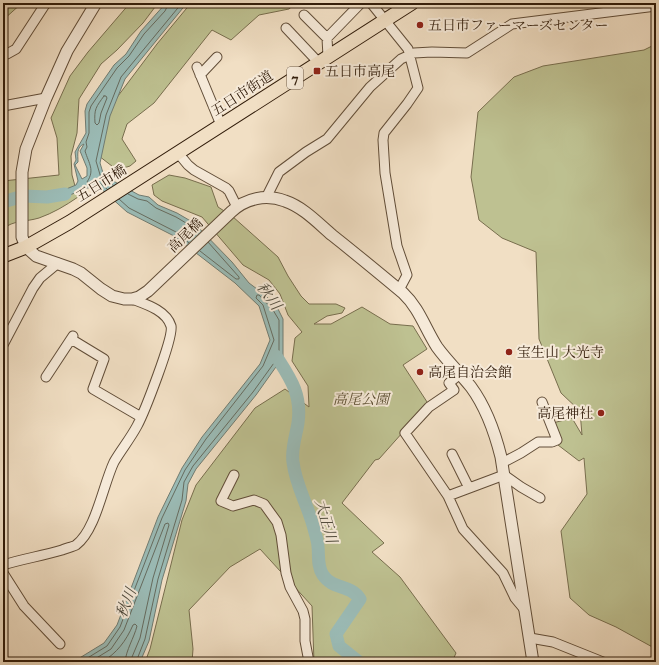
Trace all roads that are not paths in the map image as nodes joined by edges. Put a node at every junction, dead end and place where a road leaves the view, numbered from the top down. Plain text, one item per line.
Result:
1 (46, 3) edge
2 (96, 3) edge
3 (361, 3) edge
4 (371, 3) edge
5 (412, 3) edge
6 (656, 6) edge
7 (304, 15) dead end
8 (385, 20) junction
9 (286, 28) dead end
10 (327, 38) junction
11 (3, 55) edge
12 (409, 55) junction
13 (217, 57) dead end
14 (323, 60) junction
15 (46, 98) junction
16 (3, 106) edge
17 (221, 125) junction
18 (178, 153) junction
19 (150, 172) joint
20 (266, 198) junction
21 (237, 207) junction
22 (26, 247) junction
23 (3, 256) edge
24 (58, 263) junction
25 (399, 290) junction
26 (132, 299) junction
27 (3, 345) edge
28 (460, 374) junction
29 (46, 377) dead end
30 (542, 402) dead end
31 (141, 417) junction
32 (452, 454) dead end
33 (502, 463) junction
34 (234, 475) dead end
35 (504, 475) junction
36 (469, 488) junction
37 (448, 496) junction
38 (540, 498) dead end
39 (3, 565) edge
40 (3, 573) edge
41 (525, 610) junction
42 (530, 638) junction
43 (60, 644) dead end
44 (309, 662) edge
45 (533, 662) edge
46 (603, 662) edge

1 - 11 street
2 - 15 street
3 - 10 street
4 - 8 street
5 - 8 main road, 五日市街道 / 7
6 - 12 street
7 - 10 street
8 - 12 street
8 - 14 main road, 五日市街道 / 7
9 - 14 street
10 - 14 street
12 - 20 street
12 - 25 street
13 - 17 street
14 - 17 main road, 五日市街道 / 7
15 - 16 street
15 - 22 street
17 - 18 main road, 五日市街道 / 7
18 - 19 main road, 五日市街道 / 7
18 - 21 street
19 - 22 main road, 五日市橋 / 7
20 - 21 street, 高尾橋
20 - 25 street, 高尾橋
21 - 26 street, 高尾橋
22 - 23 main road, 7
22 - 24 street
24 - 26 street
24 - 27 street
25 - 28 street, 高尾橋
26 - 31 street
28 - 33 street, 高尾橋
28 - 37 street
29 - 31 street
30 - 33 street
31 - 39 street
32 - 36 street
33 - 35 street, 高尾橋
34 - 44 street
35 - 36 street
35 - 38 street
35 - 41 street, 高尾橋
36 - 37 street
37 - 41 street
40 - 43 street
41 - 42 street, 高尾橋
42 - 45 street, 高尾橋
42 - 46 street

